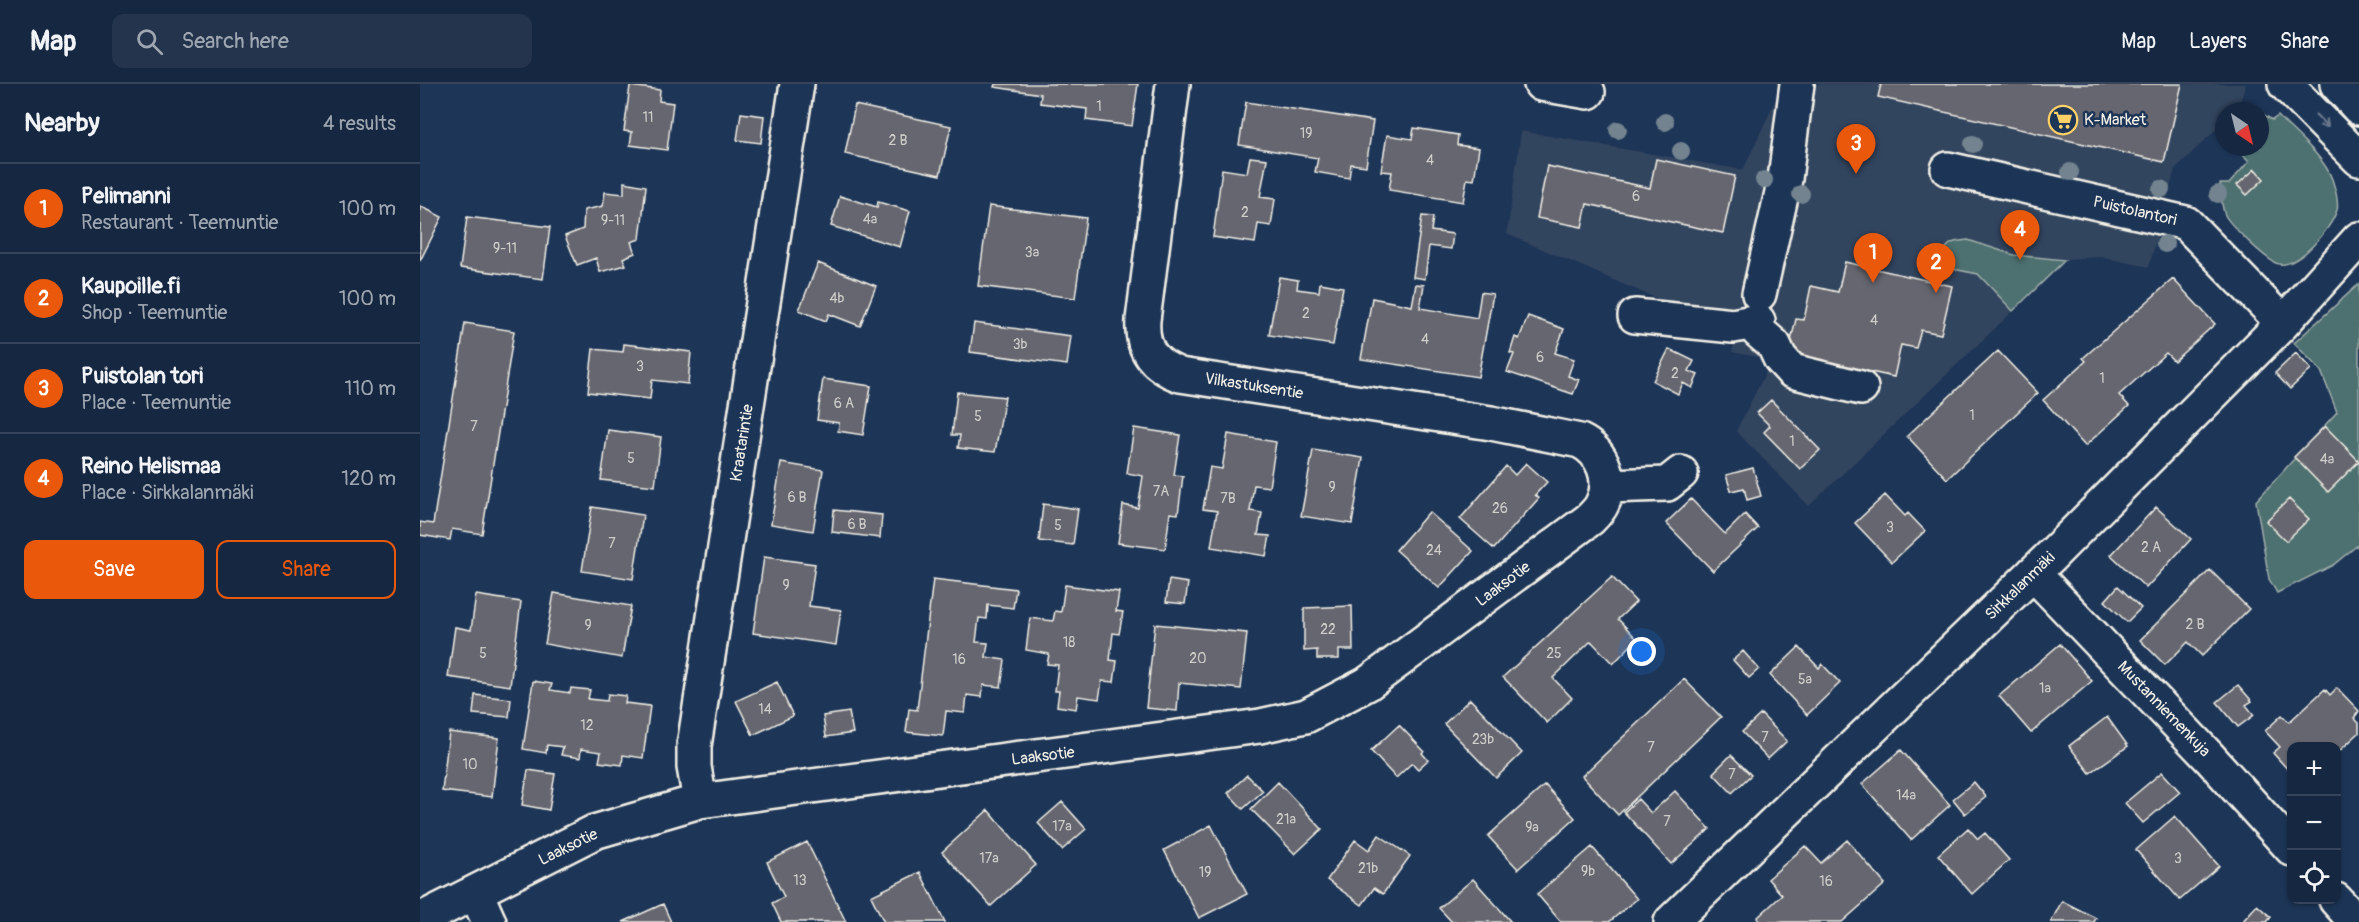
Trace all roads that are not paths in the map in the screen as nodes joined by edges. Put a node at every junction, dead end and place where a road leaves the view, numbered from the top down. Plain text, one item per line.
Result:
1 (798, 84) edge
2 (1173, 84) edge
3 (1541, 84) edge
4 (2337, 84) edge
5 (1797, 85) edge
6 (2288, 85) edge
7 (1588, 92) dead end
8 (2359, 108) edge
9 (2359, 159) edge
10 (1948, 169) dead end
11 (2359, 239) edge
12 (1758, 315) junction
13 (1635, 316) dead end
14 (2283, 323) junction
15 (1862, 388) dead end
16 (1681, 473) dead end
17 (1607, 486) junction
18 (2033, 573) junction
19 (700, 801) junction
20 (2287, 843) edge
21 (2340, 904) edge
22 (483, 908) edge
23 (420, 920) edge
24 (1671, 922) edge
25 (2356, 922) edge

1 - 19 street, Kraatarintie
2 - 17 street, Vilkastuksentie
3 - 7 street
4 - 8 street
5 - 12 street
6 -> 9 street
10 - 14 street, Puistolantori
11 - 14 street, Sirkkalanmäki
12 - 13 street
12 - 15 street
14 - 18 street, Sirkkalanmäki
16 - 17 street
17 - 19 street, Laaksotie
18 - 20 street, Mustanniemenkuja
18 - 24 street, Sirkkalanmäki
19 - 22 street, Laaksotie
21 - 25 street
22 - 23 street, Laaksotie

